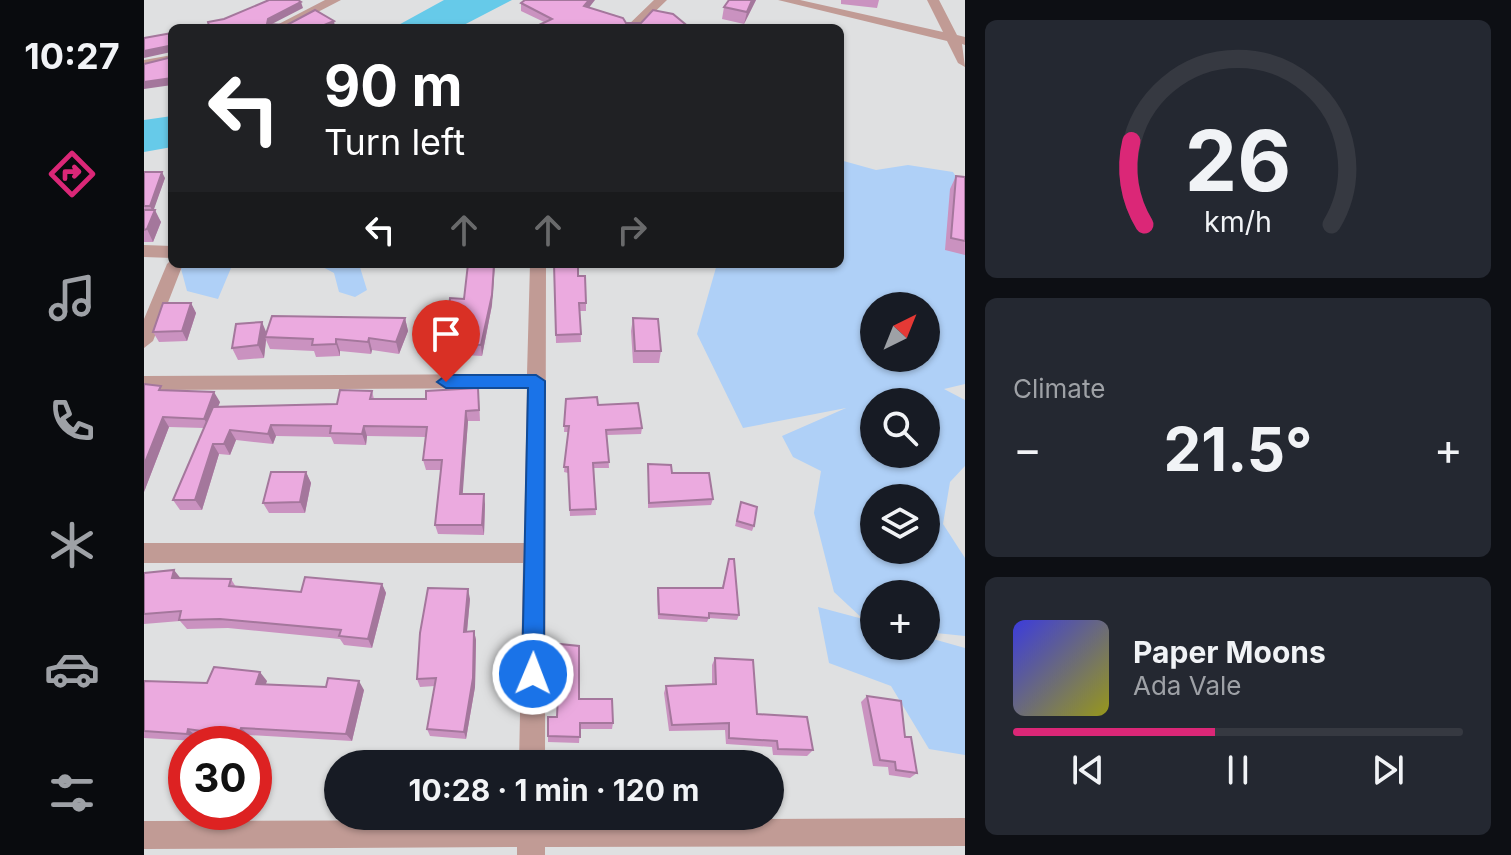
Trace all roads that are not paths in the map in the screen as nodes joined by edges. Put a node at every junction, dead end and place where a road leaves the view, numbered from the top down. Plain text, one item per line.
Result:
1 (335, 0) edge
2 (661, 0) edge
3 (784, 0) edge
4 (933, 0) edge
5 (285, 24) edge
6 (635, 24) edge
7 (959, 40) edge
8 (168, 60) edge
9 (965, 63) edge
10 (144, 64) edge
11 (144, 251) edge
12 (168, 252) edge
13 (173, 268) edge
14 (538, 268) edge
15 (144, 341) edge
16 (536, 381) junction
17 (144, 383) edge
18 (144, 553) edge
19 (535, 553) junction
20 (532, 750) edge
21 (965, 832) edge
22 (144, 835) edge
23 (531, 835) edge

1 - 5 street
2 - 6 street
3 - 7 street
4 - 7 street
7 - 9 street
8 - 10 street
11 - 12 street
13 - 15 street
14 - 16 street
16 - 17 street
16 - 19 street
18 - 19 street
19 - 20 street
21 - 23 street
22 - 23 street

